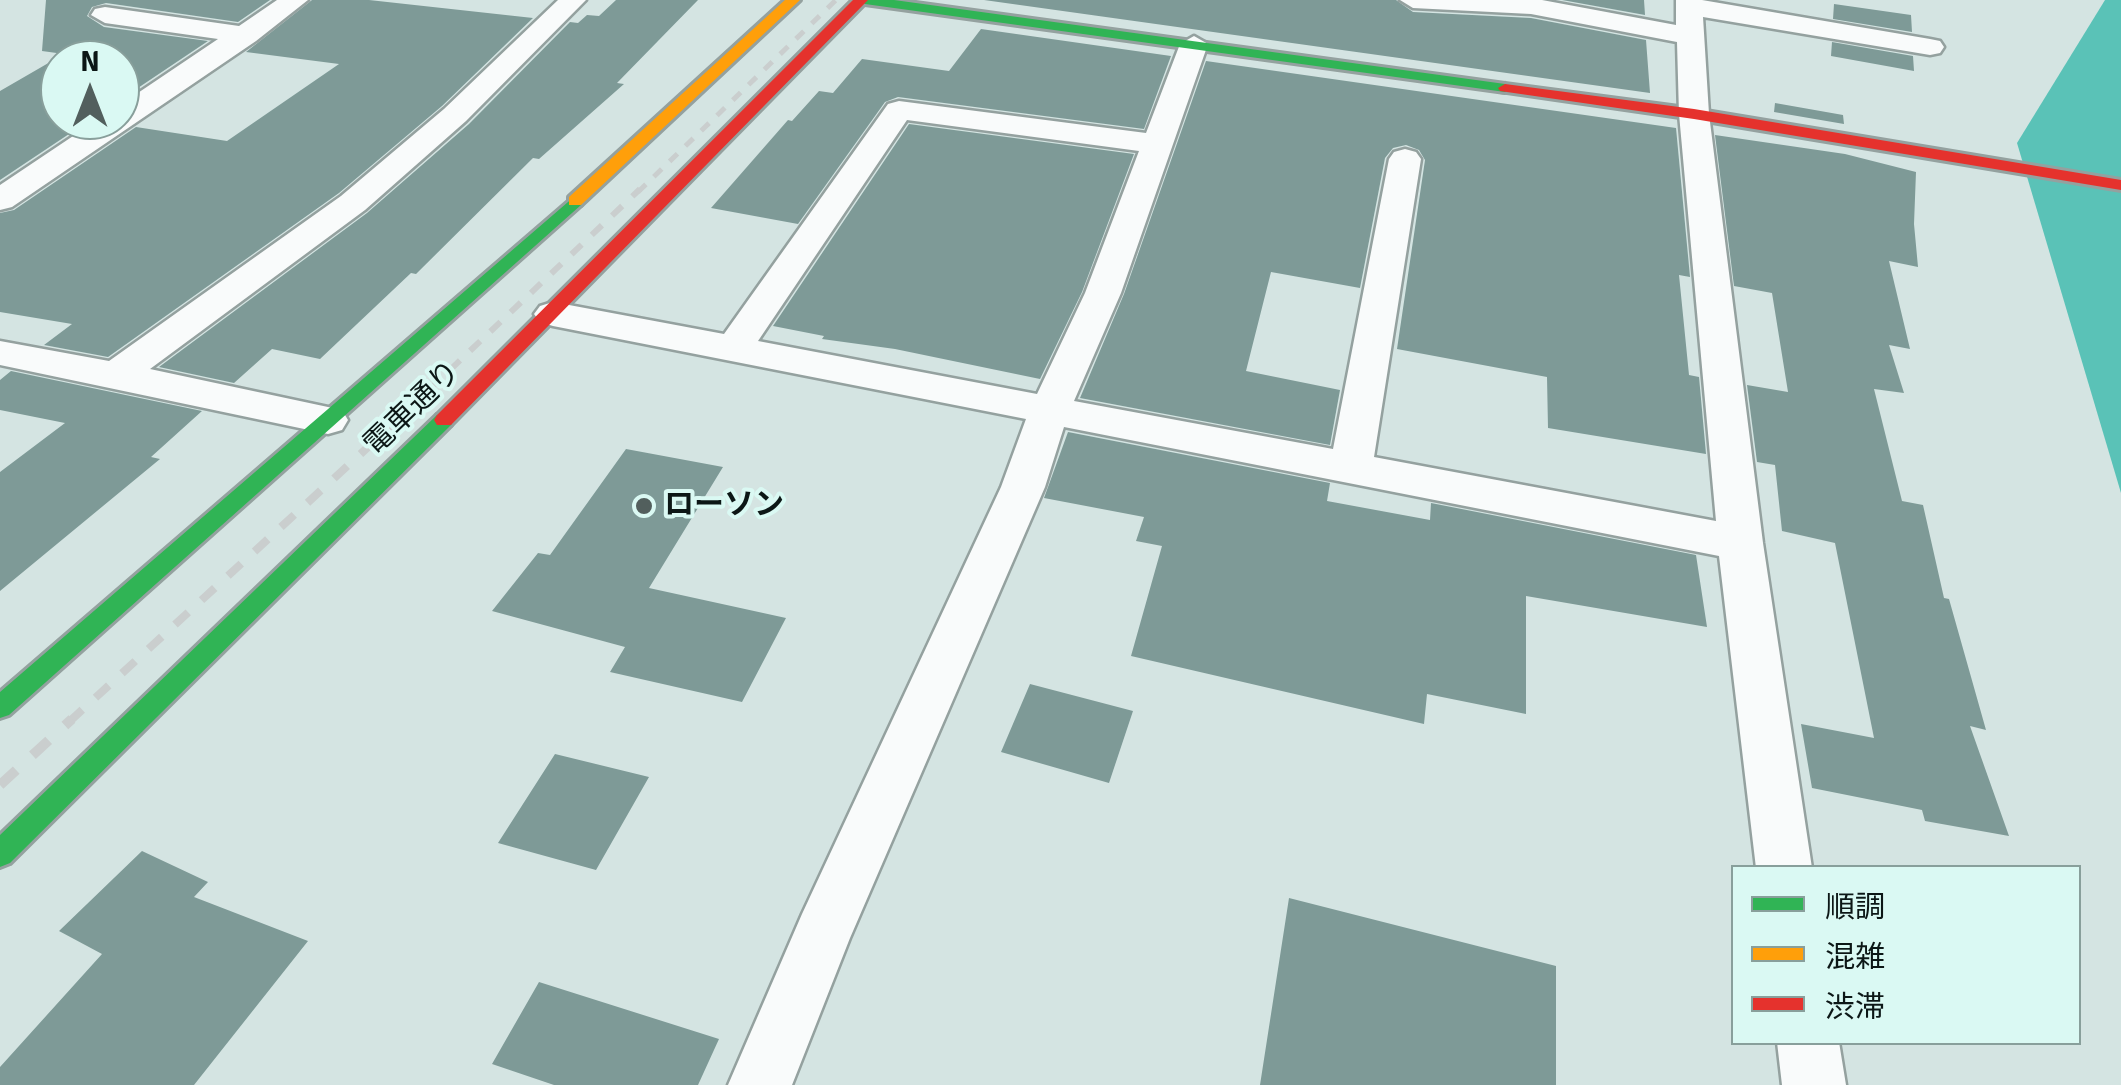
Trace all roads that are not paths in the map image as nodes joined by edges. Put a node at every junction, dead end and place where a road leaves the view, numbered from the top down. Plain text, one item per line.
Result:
1 (295, 0) edge
2 (573, 0) edge
3 (793, 0) edge
4 (863, 0) edge
5 (1414, 0) edge
6 (1455, 0) edge
7 (1689, 14) edge
8 (106, 15) dead end
9 (246, 34) junction
10 (1194, 44) junction
11 (1930, 48) dead end
12 (1694, 114) junction
13 (1157, 144) junction
14 (1405, 159) dead end
15 (2121, 185) edge
16 (0, 200) edge
17 (553, 314) junction
18 (733, 348) junction
19 (0, 353) edge
20 (116, 375) junction
21 (1048, 412) junction
22 (328, 420) junction
23 (1352, 469) junction
24 (1740, 543) junction
25 (0, 707) edge
26 (0, 854) edge
27 (1784, 865) edge
28 (1808, 1045) edge
29 (760, 1085) edge
30 (1814, 1085) edge

1 - 9 street
2 - 20 street
3 - 22 street, 電車通り
4 - 10 street
4 - 17 street, 電車通り
5 - 6 street
6 - 7 street
7 - 11 street
7 - 12 street
8 - 9 street
9 - 16 street
10 - 12 street
10 - 13 street
12 - 15 street
12 - 24 street
13 - 18 street
13 - 21 street
14 - 23 street
17 - 18 street
17 - 26 street, 電車通り
18 - 21 street
19 - 20 street
20 - 22 street
21 - 23 street
21 - 29 street
22 - 25 street, 電車通り
23 - 24 street
24 - 27 street
28 - 30 street

